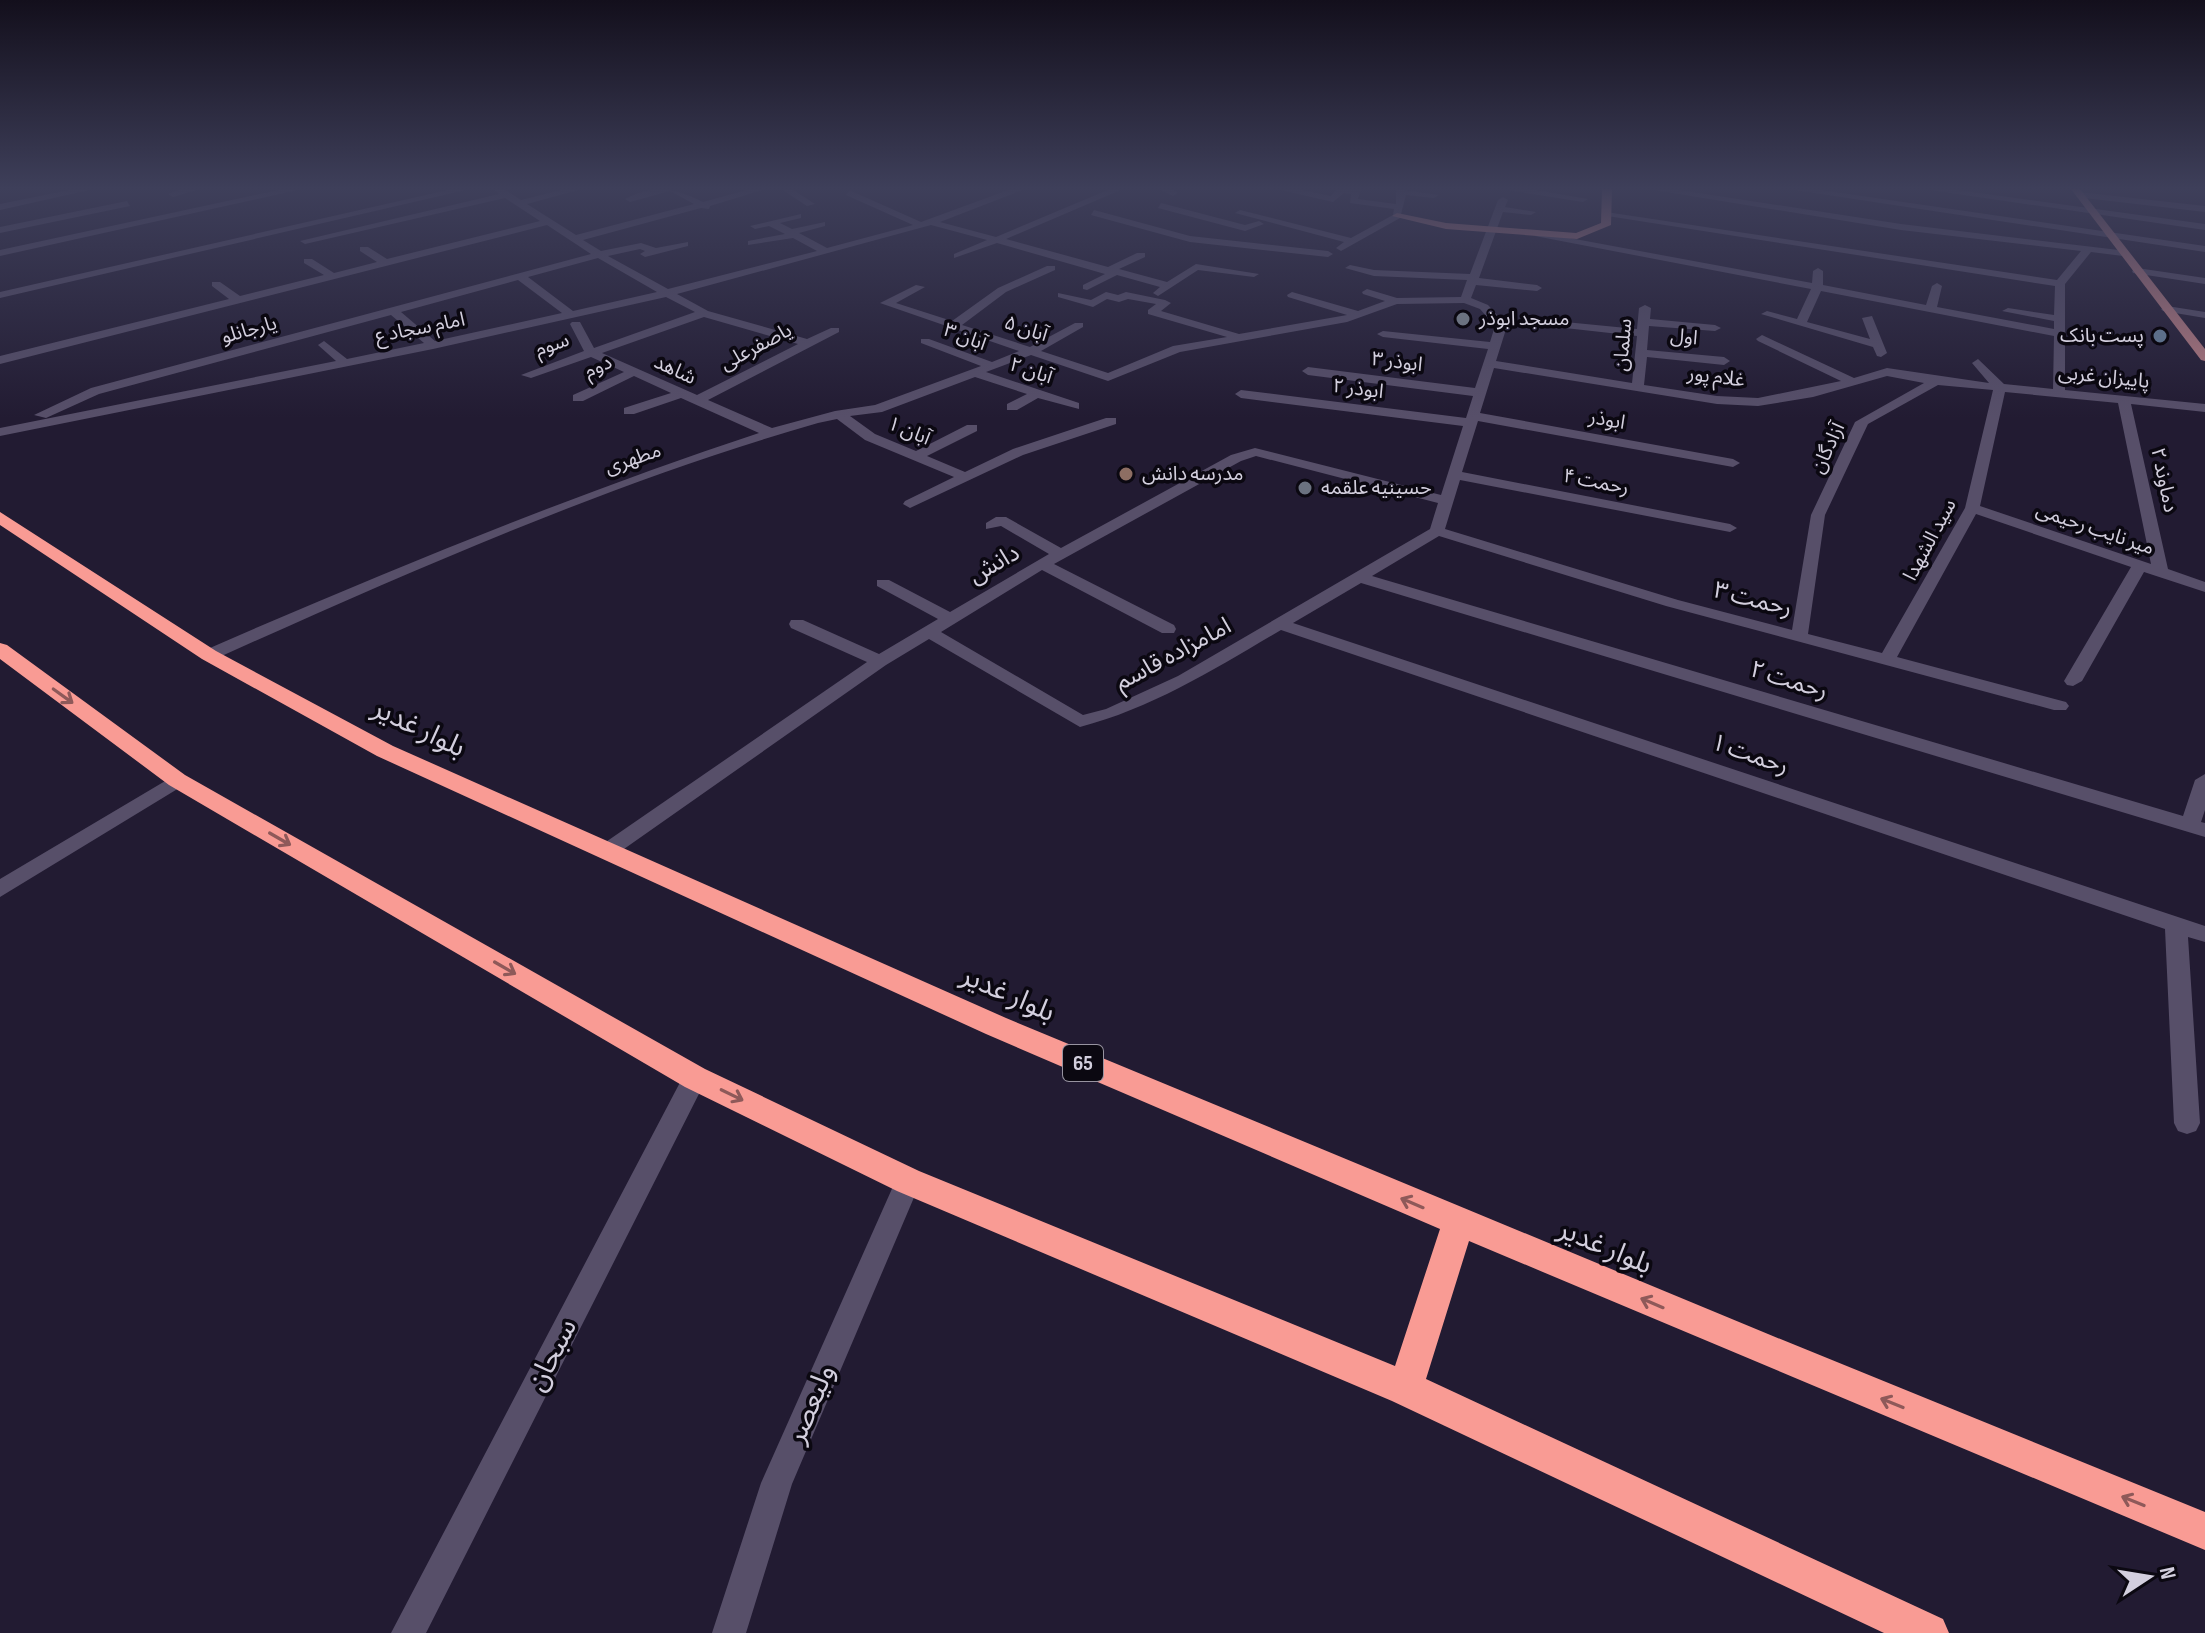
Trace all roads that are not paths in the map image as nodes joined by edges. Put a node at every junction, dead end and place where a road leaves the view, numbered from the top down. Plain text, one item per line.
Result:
1 (131, 265) edge
2 (315, 265) edge
3 (377, 265) edge
4 (563, 265) edge
5 (616, 265) edge
6 (772, 265) edge
7 (1086, 265) edge
8 (1123, 265) edge
9 (1350, 265) edge
10 (1478, 265) edge
11 (1703, 265) edge
12 (1940, 265) edge
13 (1965, 265) edge
14 (2019, 265) edge
15 (2075, 265) edge
16 (2132, 265) edge
17 (1051, 268) dead end
18 (1965, 269) junction
19 (1818, 271) dead end
20 (2137, 271) junction
21 (1111, 272) junction
22 (1254, 274) dead end
23 (332, 276) junction
24 (521, 277) junction
25 (2021, 278) junction
26 (1473, 279) junction
27 (2205, 281) edge
28 (216, 284) dead end
29 (2060, 284) junction
30 (1169, 286) junction
31 (1937, 286) dead end
32 (290, 287) junction
33 (920, 287) dead end
34 (1087, 287) dead end
35 (1817, 287) junction
36 (1537, 288) dead end
37 (1367, 292) dead end
38 (667, 293) junction
39 (0, 295) edge
40 (1062, 295) dead end
41 (1292, 295) dead end
42 (251, 297) junction
43 (238, 300) junction
44 (1149, 300) junction
45 (1465, 300) junction
46 (1396, 301) junction
47 (1981, 306) dead end
48 (1645, 308) dead end
49 (1931, 309) junction
50 (2167, 309) junction
51 (393, 311) junction
52 (704, 313) junction
53 (1767, 314) dead end
54 (1359, 315) junction
55 (2205, 315) edge
56 (1868, 318) dead end
57 (573, 319) junction
58 (2060, 319) junction
59 (1800, 324) junction
60 (954, 325) junction
61 (1079, 325) dead end
62 (1565, 325) dead end
63 (1643, 327) junction
64 (1715, 328) dead end
65 (835, 330) dead end
66 (1383, 334) dead end
67 (2060, 334) junction
68 (1242, 337) junction
69 (1762, 339) dead end
70 (925, 341) dead end
71 (807, 343) junction
72 (324, 345) dead end
73 (433, 345) junction
74 (1878, 345) junction
75 (1495, 346) junction
76 (1034, 350) junction
77 (590, 352) junction
78 (1641, 353) junction
79 (2205, 357) edge
80 (0, 360) edge
81 (343, 361) junction
82 (1724, 361) dead end
83 (1978, 363) dead end
84 (1490, 364) junction
85 (992, 366) junction
86 (1308, 371) dead end
87 (634, 372) junction
88 (1887, 372) junction
89 (976, 373) junction
90 (527, 375) dead end
91 (1936, 381) junction
92 (1853, 382) junction
93 (1638, 386) junction
94 (2000, 387) junction
95 (2059, 392) junction
96 (1481, 393) junction
97 (680, 394) junction
98 (1037, 394) junction
99 (1241, 394) dead end
100 (578, 398) dead end
101 (2123, 398) junction
102 (696, 401) junction
103 (1074, 406) dead end
104 (1012, 407) dead end
105 (2205, 408) edge
106 (629, 411) dead end
107 (840, 415) junction
108 (1472, 420) junction
109 (1111, 421) dead end
110 (972, 428) dead end
111 (2, 432) edge
112 (773, 434) junction
113 (917, 456) junction
114 (1733, 463) dead end
115 (1455, 475) junction
116 (965, 477) junction
117 (1446, 501) junction
118 (910, 504) dead end
119 (1972, 508) junction
120 (0, 517) edge
121 (991, 526) dead end
122 (1730, 528) dead end
123 (1437, 531) junction
124 (1061, 554) junction
125 (1042, 564) junction
126 (2140, 565) junction
127 (2161, 572) junction
128 (1359, 577) junction
129 (883, 583) dead end
130 (2205, 587) edge
131 (949, 618) junction
132 (797, 624) dead end
133 (1279, 624) junction
134 (1168, 629) dead end
135 (928, 631) junction
136 (1799, 636) junction
137 (0, 649) edge
138 (209, 655) junction
139 (1887, 659) junction
140 (880, 661) junction
141 (2073, 681) dead end
142 (2060, 706) dead end
143 (177, 780) junction
144 (2205, 780) edge
145 (2197, 827) edge
146 (607, 851) junction
147 (0, 889) edge
148 (2176, 925) junction
149 (2205, 934) edge
150 (695, 1078) junction
151 (2187, 1123) dead end
152 (908, 1181) junction
153 (1459, 1222) junction
154 (1405, 1388) junction
155 (2205, 1531) edge
156 (408, 1633) edge
157 (729, 1633) edge
158 (1929, 1633) edge

1 - 39 street
2 - 23 street
3 - 23 street
4 - 24 street, یارجانلو
5 - 38 street
6 - 38 street, امام سجاد ع
7 - 21 street
8 - 21 street
9 - 26 street
10 - 26 street
11 - 35 street
12 - 18 street
13 - 18 street
14 - 25 street
15 - 29 street
16 - 20 main road
17 - 60 street
18 - 25 street
19 - 35 street
20 - 27 street
20 - 50 main road
21 - 30 street
21 - 34 street
22 - 30 street
23 - 32 street
24 - 51 street, یارجانلو
24 - 57 street
25 - 29 street
26 - 36 street
26 - 45 street
28 - 43 street
29 - 58 street
30 - 44 street
31 - 49 street
32 - 42 street
32 - 42 street
33 - 60 street, آبان ۵
35 - 49 street
35 - 59 street
37 - 46 street
38 - 52 street
38 - 57 street, امام سجاد ع
40 - 44 street
41 - 54 street
42 - 43 street
43 - 80 street
44 - 68 street
45 - 46 street
45 - 75 street
46 - 54 street
47 - 58 street
48 - 63 street, سلمان
49 - 67 street
50 - 55 street
50 - 79 main road
51 - 73 street
51 - 111 street, یارجانلو
52 - 71 street
52 - 77 street, سوم
53 - 59 street
54 - 68 street
56 - 74 street
57 - 73 street, امام سجاد ع
57 - 77 street
58 - 67 street
59 - 74 street
60 - 76 street, آبان ۵
61 - 76 street, مطهری
62 - 63 street
63 - 64 street
63 - 78 street, سلمان
65 - 71 street, یاصفرعلی
66 - 75 street
67 - 95 street
68 - 76 street, آبان ۵
69 - 92 street
70 - 85 street, آبان ۳
71 - 102 street, یاصفرعلی
72 - 81 street
73 - 81 street, امام سجاد ع
74 - 88 street
75 - 84 street
76 - 85 street, مطهری
77 - 87 street, شاهد
77 - 90 street, سوم
78 - 82 street, اول
78 - 93 street, سلمان
81 - 111 street, امام سجاد ع
83 - 94 street
84 - 93 street, غلام پور
84 - 96 street
85 - 89 street, مطهری
86 - 96 street, ابوذر ۳
87 - 97 street, شاهد
87 - 100 street, دوم
88 - 91 street, غلام پور
88 - 92 street, غلام پور
89 - 98 street, آبان ۲
89 - 107 street, مطهری
91 - 94 street
91 - 136 street, آزادگان
92 - 93 street, غلام پور
94 - 95 street, پاییزان غربی
94 - 119 street, سید الشهدا
95 - 101 street, پاییزان غربی
96 - 108 street
97 - 102 street, شاهد
97 - 106 street
98 - 103 street, آبان ۲
98 - 104 street
99 - 108 street, ابوذر ۲
101 - 105 street, پاییزان غربی
101 - 127 street, دماوند ۲
102 - 112 street, شاهد
107 - 112 street, مطهری
107 - 113 street, آبان ۱
108 - 114 street, ابوذر
108 - 115 street
109 - 116 street
110 - 113 street
112 - 138 street, مطهری
113 - 116 street, آبان ۱
115 - 117 street
115 - 122 street, رحمت ۴
116 - 118 street
117 - 123 street
117 - 124 street, دانش
119 - 126 street, میر نایب رحیمی
119 - 139 street, سید الشهدا
120 - 138 highway, بلوار غدیر / 65
121 - 124 street
123 - 128 street, امامزاده قاسم
123 - 136 street, رحمت ۳
124 - 125 street, دانش
125 - 131 street, دانش
125 - 134 street
126 - 127 street, میر نایب رحیمی
126 - 141 street
127 - 130 street, میر نایب رحیمی
128 - 133 street, امامزاده قاسم
128 - 145 street, رحمت ۲
129 - 131 street
131 - 135 street, دانش
132 - 140 street
133 - 135 street, امامزاده قاسم
133 - 148 street, رحمت ۱
135 - 140 street, دانش
136 - 139 street, رحمت ۳
137 -> 143 highway
138 - 146 highway, بلوار غدیر / 65
139 - 142 street, رحمت ۳
140 - 146 street, دانش
143 - 147 street
143 -> 150 highway
144 - 145 street
153 -> 146 highway, بلوار غدیر / 65
148 - 149 street, رحمت ۱
148 - 151 street
150 -> 152 highway
150 - 156 street, سبحان
152 - 154 highway
152 - 157 street, ولیعصر
153 - 154 highway
155 -> 153 highway, بلوار غدیر / 65
154 - 158 highway

